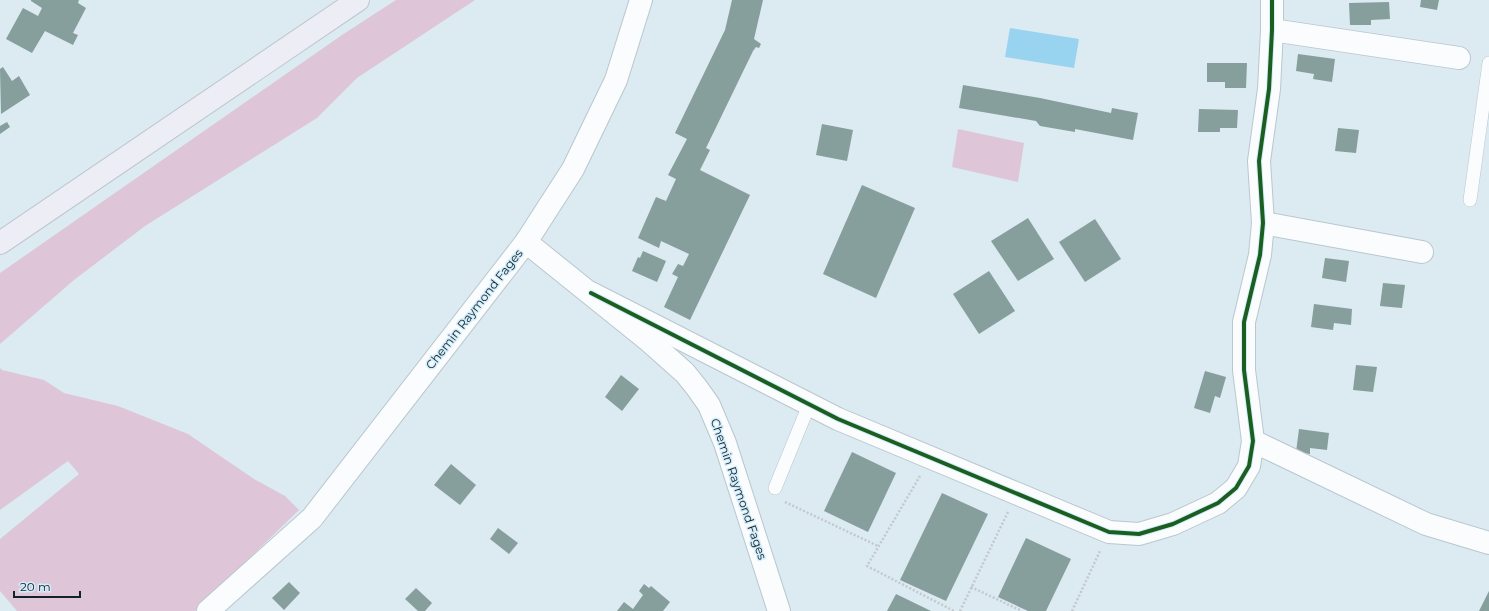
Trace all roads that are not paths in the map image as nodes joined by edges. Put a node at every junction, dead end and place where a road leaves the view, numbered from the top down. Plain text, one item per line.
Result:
1 (358, 0) edge
2 (641, 0) edge
3 (1272, 0) edge
4 (1272, 30) junction
5 (1460, 58) dead end
6 (1489, 63) edge
7 (1470, 200) dead end
8 (1263, 223) junction
9 (526, 242) junction
10 (0, 243) edge
11 (1422, 252) dead end
12 (591, 293) junction
13 (809, 405) junction
14 (1253, 441) junction
15 (777, 494) road end
16 (1489, 543) edge
17 (208, 611) edge
18 (779, 611) edge

1 - 10 highway
2 - 9 street
3 - 4 street
4 - 5 street
4 - 8 street
6 - 7 lane
8 - 11 street
8 - 14 street
9 - 12 street, Chemin Raymond Fages
9 - 17 street, Chemin Raymond Fages
12 - 13 street
12 - 18 street, Chemin Raymond Fages
13 - 14 street
13 - 15 lane
14 - 16 street

